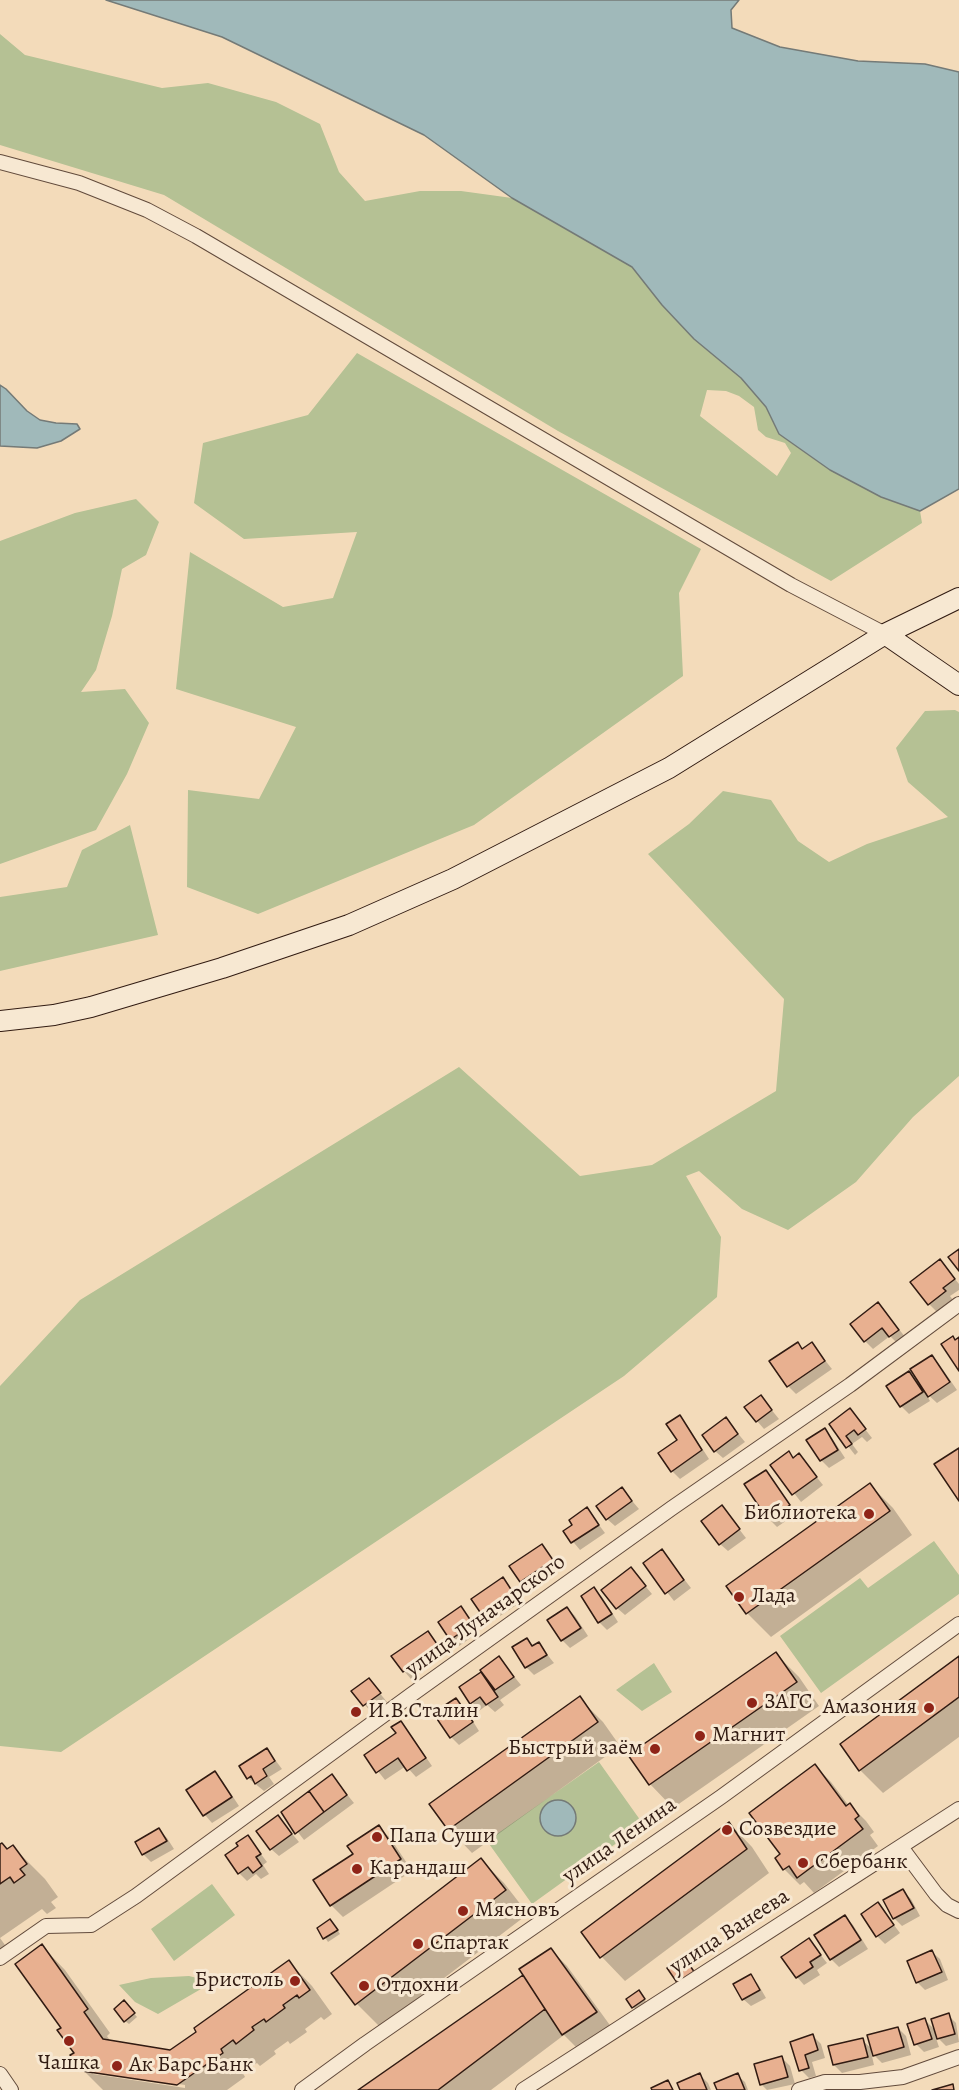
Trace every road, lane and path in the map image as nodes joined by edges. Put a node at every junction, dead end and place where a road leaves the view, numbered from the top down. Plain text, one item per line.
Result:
1 (0, 162) edge
2 (959, 598) edge
3 (885, 634) junction
4 (959, 685) edge
5 (0, 1021) edge
6 (959, 1304) edge
7 (959, 1623) edge
8 (959, 1809) edge
9 (901, 1847) junction
10 (959, 1911) edge
11 (0, 1958) edge
12 (959, 2057) edge
13 (0, 2074) edge
14 (11, 2090) edge
15 (302, 2090) edge
16 (523, 2090) edge
17 (799, 2090) edge

1 - 3 street
2 - 3 main road
3 - 4 main road
3 - 5 main road
6 - 11 street, улица Луначарского
7 - 15 street, улица Ленина
8 - 9 street, улица Ванеева
9 - 10 street
9 - 16 street, улица Ванеева
12 - 17 street
13 - 14 street

